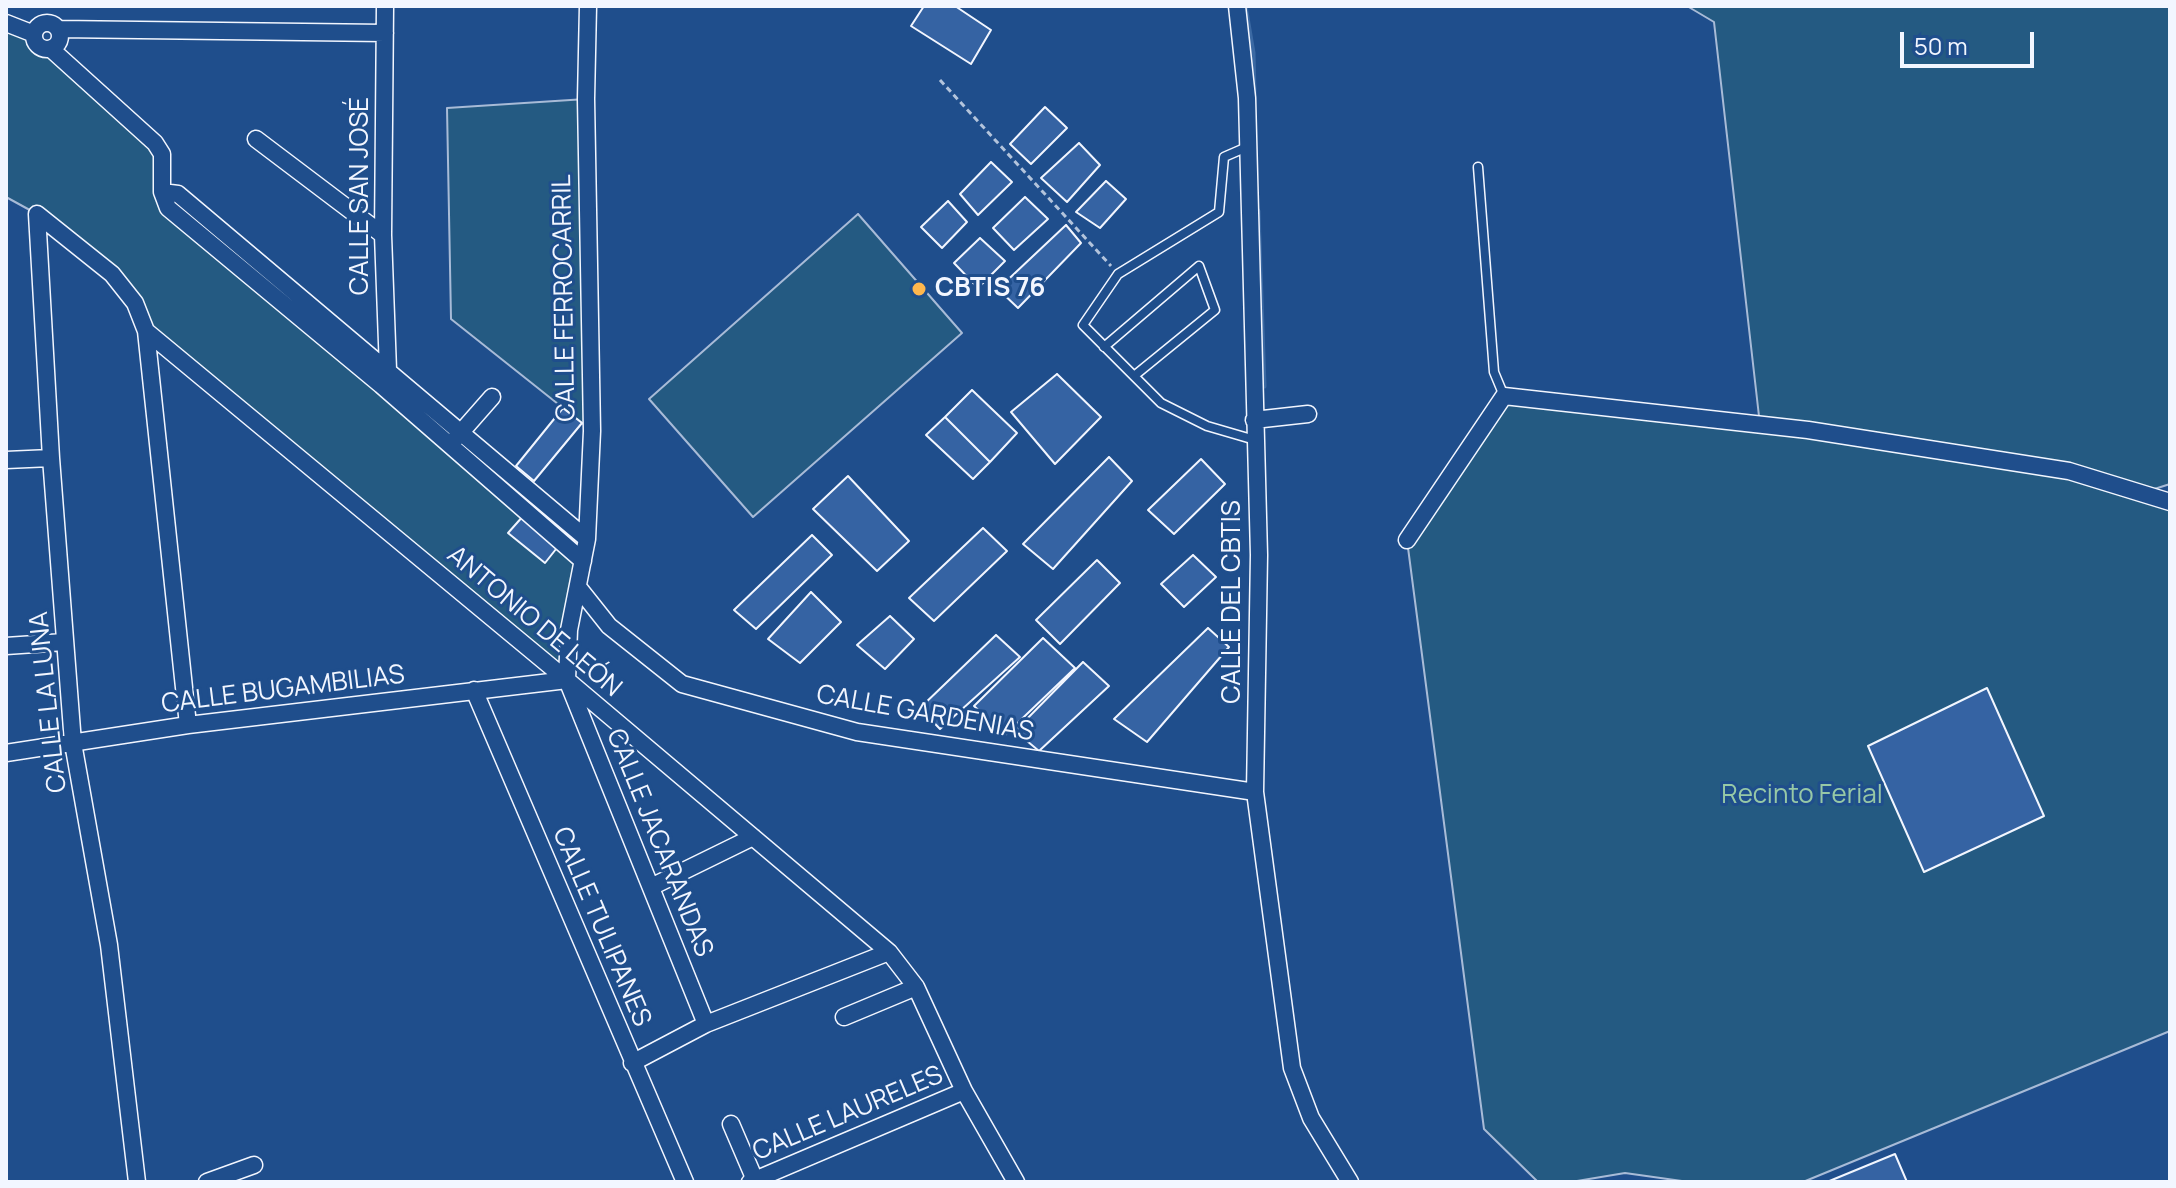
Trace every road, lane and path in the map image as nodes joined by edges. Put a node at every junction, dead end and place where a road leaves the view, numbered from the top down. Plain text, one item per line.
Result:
1 (385, 6) edge
2 (588, 6) edge
3 (1237, 6) edge
4 (6, 23) edge
5 (58, 29) junction
6 (385, 33) junction
7 (34, 34) junction
8 (51, 49) junction
9 (940, 80) dead end
10 (256, 139) dead end
11 (1247, 147) junction
12 (1478, 167) dead end
13 (383, 235) junction
14 (1118, 274) junction
15 (146, 331) junction
16 (1104, 347) junction
17 (1134, 376) junction
18 (385, 378) junction
19 (1504, 396) junction
20 (492, 397) dead end
21 (1308, 414) dead end
22 (1254, 420) junction
23 (455, 439) junction
24 (1255, 440) junction
25 (51, 458) junction
26 (6, 460) edge
27 (2170, 502) edge
28 (587, 539) junction
29 (1407, 540) dead end
30 (583, 561) junction
31 (578, 587) junction
32 (64, 642) junction
33 (6, 646) edge
34 (567, 680) junction
35 (474, 690) junction
36 (188, 725) junction
37 (73, 743) junction
38 (6, 753) edge
39 (1255, 792) junction
40 (753, 837) junction
41 (651, 887) junction
42 (889, 952) junction
43 (916, 987) junction
44 (844, 1017) dead end
45 (706, 1024) junction
46 (632, 1063) junction
47 (964, 1091) junction
48 (731, 1124) dead end
49 (254, 1165) dead end
50 (753, 1181) edge
51 (137, 1182) edge
52 (207, 1182) edge
53 (685, 1182) edge
54 (1016, 1182) edge
55 (1350, 1182) edge

1 - 6 street, CALLE SAN JOSÉ
2 - 28 street, CALLE FERROCARRIL
3 - 11 street, CALLE DEL CBTIS
4 - 7 street
5 - 6 street
5 - 7 street
5 - 8 street
6 - 13 street, CALLE SAN JOSÉ
7 - 8 street
8 - 18 street
9 - 14 path
10 - 13 street
11 - 14 lane
11 - 22 street, CALLE DEL CBTIS
12 - 19 lane
13 - 18 street, CALLE SAN JOSÉ
14 - 16 lane
15 - 25 street, CALLE LA LUNA
15 - 34 street, ANTONIO DE LEÓN
15 - 36 street
16 - 17 lane
16 - 17 lane
17 - 24 lane
18 - 23 street
19 - 27 street
19 - 29 street
20 - 23 street
21 - 22 street
22 - 24 street, CALLE DEL CBTIS
23 - 28 street
23 - 30 street
24 - 39 street, CALLE DEL CBTIS
25 - 26 street
25 - 32 street, CALLE LA LUNA
28 - 30 street, CALLE FERROCARRIL
30 - 31 street, CALLE FERROCARRIL
31 - 34 street, CALLE FERROCARRIL
31 - 39 street, CALLE GARDENIAS
32 - 33 street
32 - 37 street, CALLE LA LUNA
34 - 35 street, CALLE BUGAMBILIAS
34 - 40 street, ANTONIO DE LEÓN
34 - 41 street, CALLE JACARANDAS
35 - 36 street, CALLE BUGAMBILIAS
35 - 46 street, CALLE TULIPANES
36 - 37 street, CALLE BUGAMBILIAS
37 - 38 street, CALLE BUGAMBILIAS
37 - 51 street, CALLE LA LUNA
39 - 55 street, CALLE DEL CBTIS
40 - 41 street
40 - 42 street, ANTONIO DE LEÓN
41 - 45 street, CALLE JACARANDAS
42 - 43 street, ANTONIO DE LEÓN
42 - 45 street
43 - 44 street
43 - 47 street, ANTONIO DE LEÓN
45 - 46 street
46 - 53 street, CALLE TULIPANES
47 - 50 street, CALLE LAURELES
47 - 54 street, ANTONIO DE LEÓN
48 - 50 street
49 - 52 street

